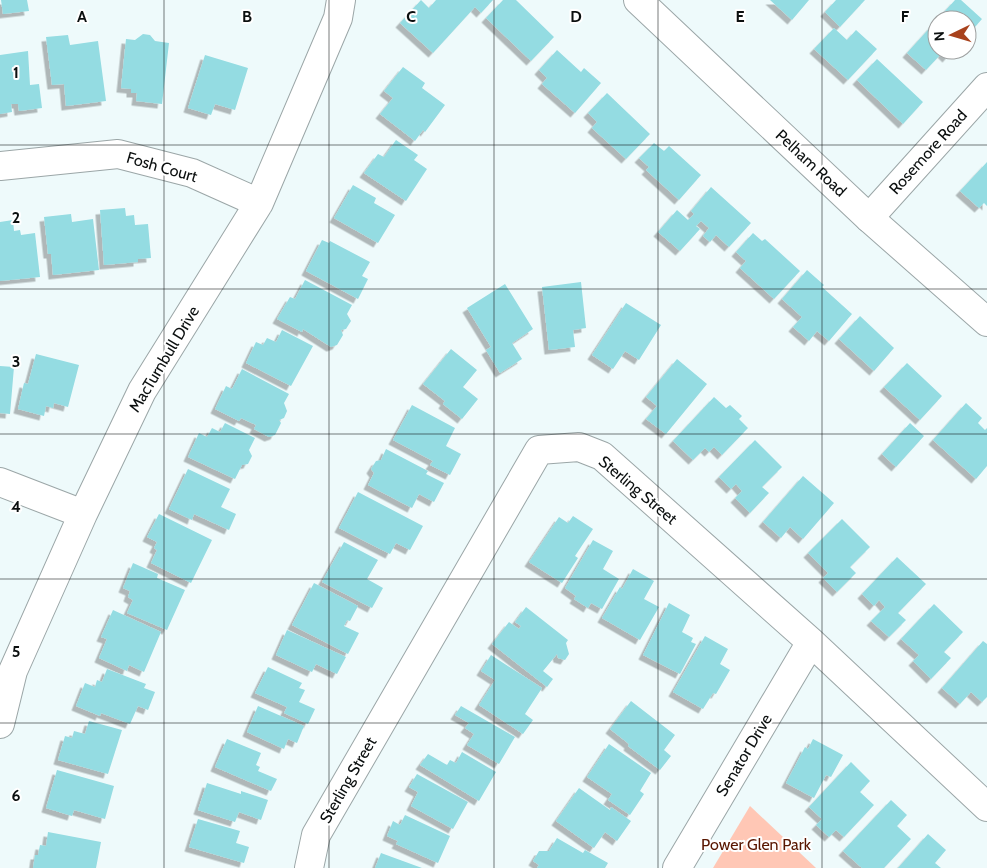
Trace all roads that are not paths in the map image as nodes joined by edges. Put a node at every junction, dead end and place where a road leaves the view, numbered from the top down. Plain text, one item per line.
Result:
1 (342, 0) edge
2 (638, 0) edge
3 (987, 87) edge
4 (0, 166) edge
5 (259, 203) junction
6 (869, 218) junction
7 (987, 322) edge
8 (0, 482) edge
9 (83, 514) junction
10 (811, 642) junction
11 (0, 724) edge
12 (987, 807) edge
13 (309, 868) edge
14 (677, 868) edge

1 - 5 street, MacTurnbull Drive
2 - 6 street, Pelham Road
3 - 6 street, Rosemore Road
4 - 5 street, Fosh Court
5 - 9 street, MacTurnbull Drive
6 - 7 street, Pelham Road
8 - 9 street
9 - 11 street, MacTurnbull Drive
10 - 12 street, Sterling Street
10 - 13 street, Sterling Street
10 - 14 street, Senator Drive

